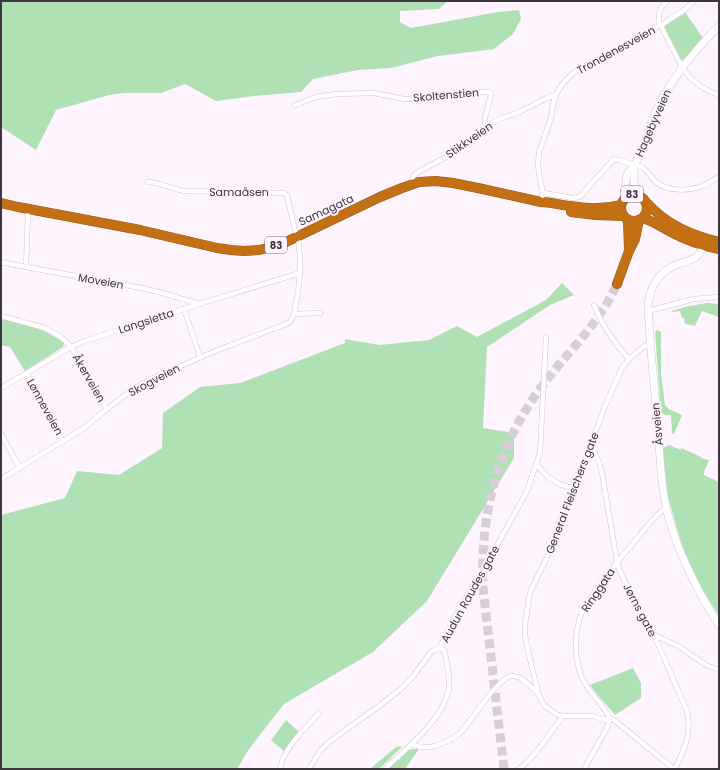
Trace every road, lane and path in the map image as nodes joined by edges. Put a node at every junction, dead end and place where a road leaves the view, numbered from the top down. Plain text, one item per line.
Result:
1 (667, 1) edge
2 (694, 1) edge
3 (660, 26) junction
4 (719, 26) edge
5 (682, 67) junction
6 (556, 95) junction
7 (719, 95) edge
8 (296, 105) dead end
9 (485, 128) junction
10 (634, 165) junction
11 (719, 177) edge
12 (148, 182) dead end
13 (413, 184) junction
14 (543, 193) junction
15 (637, 195) junction
16 (626, 197) junction
17 (541, 202) junction
18 (1, 203) edge
19 (647, 203) junction
20 (621, 205) junction
21 (29, 209) junction
22 (625, 218) junction
23 (641, 219) junction
24 (298, 237) junction
25 (705, 242) junction
26 (719, 242) edge
27 (719, 249) edge
28 (629, 251) junction
29 (1, 262) edge
30 (26, 267) junction
31 (300, 273) junction
32 (617, 284) tunnel mouth
33 (719, 297) edge
34 (199, 304) junction
35 (594, 305) dead end
36 (184, 309) junction
37 (648, 311) junction
38 (320, 313) dead end
39 (294, 314) junction
40 (1, 316) edge
41 (546, 338) dead end
42 (651, 344) junction
43 (71, 347) junction
44 (200, 358) junction
45 (629, 358) junction
46 (26, 374) junction
47 (1, 388) edge
48 (107, 409) junction
49 (1, 434) edge
50 (63, 441) junction
51 (590, 447) junction
52 (536, 464) junction
53 (20, 468) junction
54 (1, 479) edge
55 (572, 488) junction
56 (666, 508) junction
57 (617, 562) junction
58 (719, 626) edge
59 (654, 635) junction
60 (440, 648) junction
61 (719, 670) edge
62 (538, 693) junction
63 (319, 713) dead end
64 (563, 716) junction
65 (609, 720) junction
66 (411, 744) junction
67 (280, 769) edge
68 (308, 769) edge
69 (385, 769) edge
70 (519, 769) edge
71 (584, 769) edge
72 (674, 769) edge

1 - 3 street
2 - 3 street, Trondenesveien
3 - 5 street
3 - 6 street, Trondenesveien
4 - 5 street, Hagebyveien
5 - 7 street
5 - 10 street, Hagebyveien
6 - 9 street, Stikkveien
6 - 14 street, Trondenesveien
8 - 9 street, Skoltenstien
9 - 13 street, Stikkveien
10 - 11 street
10 - 14 street
10 - 15 street, Hagebyveien
10 - 16 street, Hagebyveien
12 - 24 street, Samaåsen
13 - 17 highway, Samagata / 83
13 - 24 highway, Samagata / 83
14 - 17 street, Trondenesveien
15 - 16 highway, 83
15 - 19 highway, 83
16 - 20 highway, 83
17 - 20 highway, Samagata / 83
17 - 22 highway, Samagata / 83
18 - 21 highway, Samagata / 83
19 - 23 highway, 83
19 - 25 highway, 83
20 - 22 highway, 83
21 - 24 highway, Samagata / 83
21 - 30 street
22 - 23 highway, 83
22 - 28 highway, 83
23 - 25 highway, 83
23 - 28 highway, 83
24 - 31 street
25 - 26 highway, 83
25 - 27 highway, 83
25 - 37 street, Åsveien
28 - 32 highway, 83
29 - 30 street, Moveien
30 - 34 street, Moveien
31 - 34 street, Langsletta
31 - 39 street
33 - 37 street
34 - 36 street, Langsletta
35 - 45 street
36 - 43 street, Langsletta
36 - 44 street
37 - 42 street, Åsveien
38 - 39 street
39 - 44 street, Skogveien
40 - 43 street
41 - 52 street, Audun Raudes gate
42 - 45 street, General Fleischers gate
42 - 56 street, Åsveien
43 - 46 street, Langsletta
43 - 48 street, Åkerveien
44 - 48 street, Skogveien
45 - 51 street, General Fleischers gate
46 - 47 street, Langsletta
46 - 50 street, Lønneveien
48 - 50 street, Skogveien
49 - 53 street
50 - 53 street, Skogveien
51 - 55 street, General Fleischers gate
51 - 57 street, Jørns gate
52 - 55 street
52 - 60 street, Audun Raudes gate
53 - 54 street, Skogveien
55 - 62 street, General Fleischers gate
56 - 57 street, Ringgata
56 - 58 street, Åsveien
57 - 59 street, Jørns gate
57 - 65 street, Ringgata
59 - 61 street
59 - 72 street, Jørns gate
60 - 66 street
60 - 68 street, Audun Raudes gate
62 - 64 street, General Fleischers gate
62 - 66 street
63 - 67 street
64 - 65 street, General Fleischers gate
64 - 70 street
65 - 71 street
65 - 72 street, Ringgata
66 - 69 street

